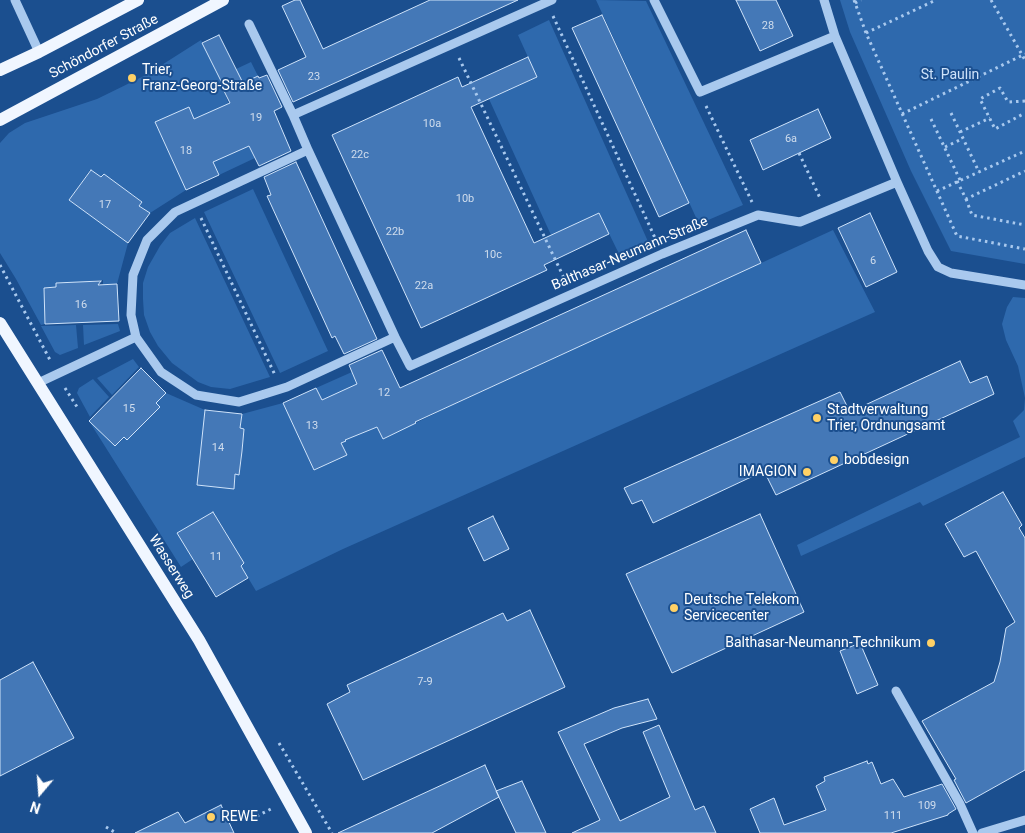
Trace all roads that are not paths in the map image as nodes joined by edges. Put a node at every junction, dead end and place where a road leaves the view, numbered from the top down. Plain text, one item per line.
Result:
1 (15, 0) edge
2 (138, 0) edge
3 (223, 0) edge
4 (654, 0) edge
5 (824, 0) edge
6 (549, 1) edge
7 (248, 24) dead end
8 (835, 36) junction
9 (39, 52) junction
10 (0, 70) edge
11 (293, 115) junction
12 (0, 120) edge
13 (308, 150) junction
14 (897, 182) junction
15 (1025, 285) edge
16 (0, 323) edge
17 (136, 337) junction
18 (395, 337) junction
19 (38, 383) junction
20 (896, 690) dead end
21 (1025, 820) edge
22 (306, 833) edge
23 (973, 833) edge
24 (982, 833) edge

1 - 9 street
2 - 9 main road, Schöndorfer Straße
3 - 12 main road, Schöndorfer Straße
4 - 8 street
5 - 8 street
6 - 11 street
7 - 11 street, Balthasar-Neumann-Straße
8 - 14 street
9 - 10 main road, Schöndorfer Straße
11 - 13 street, Balthasar-Neumann-Straße
13 - 17 street
13 - 18 street, Balthasar-Neumann-Straße
14 - 15 street
14 - 18 street, Balthasar-Neumann-Straße
16 - 19 main road, Wasserweg
17 - 18 street
17 - 19 street
19 - 22 main road, Wasserweg
20 - 23 street
21 - 24 street

